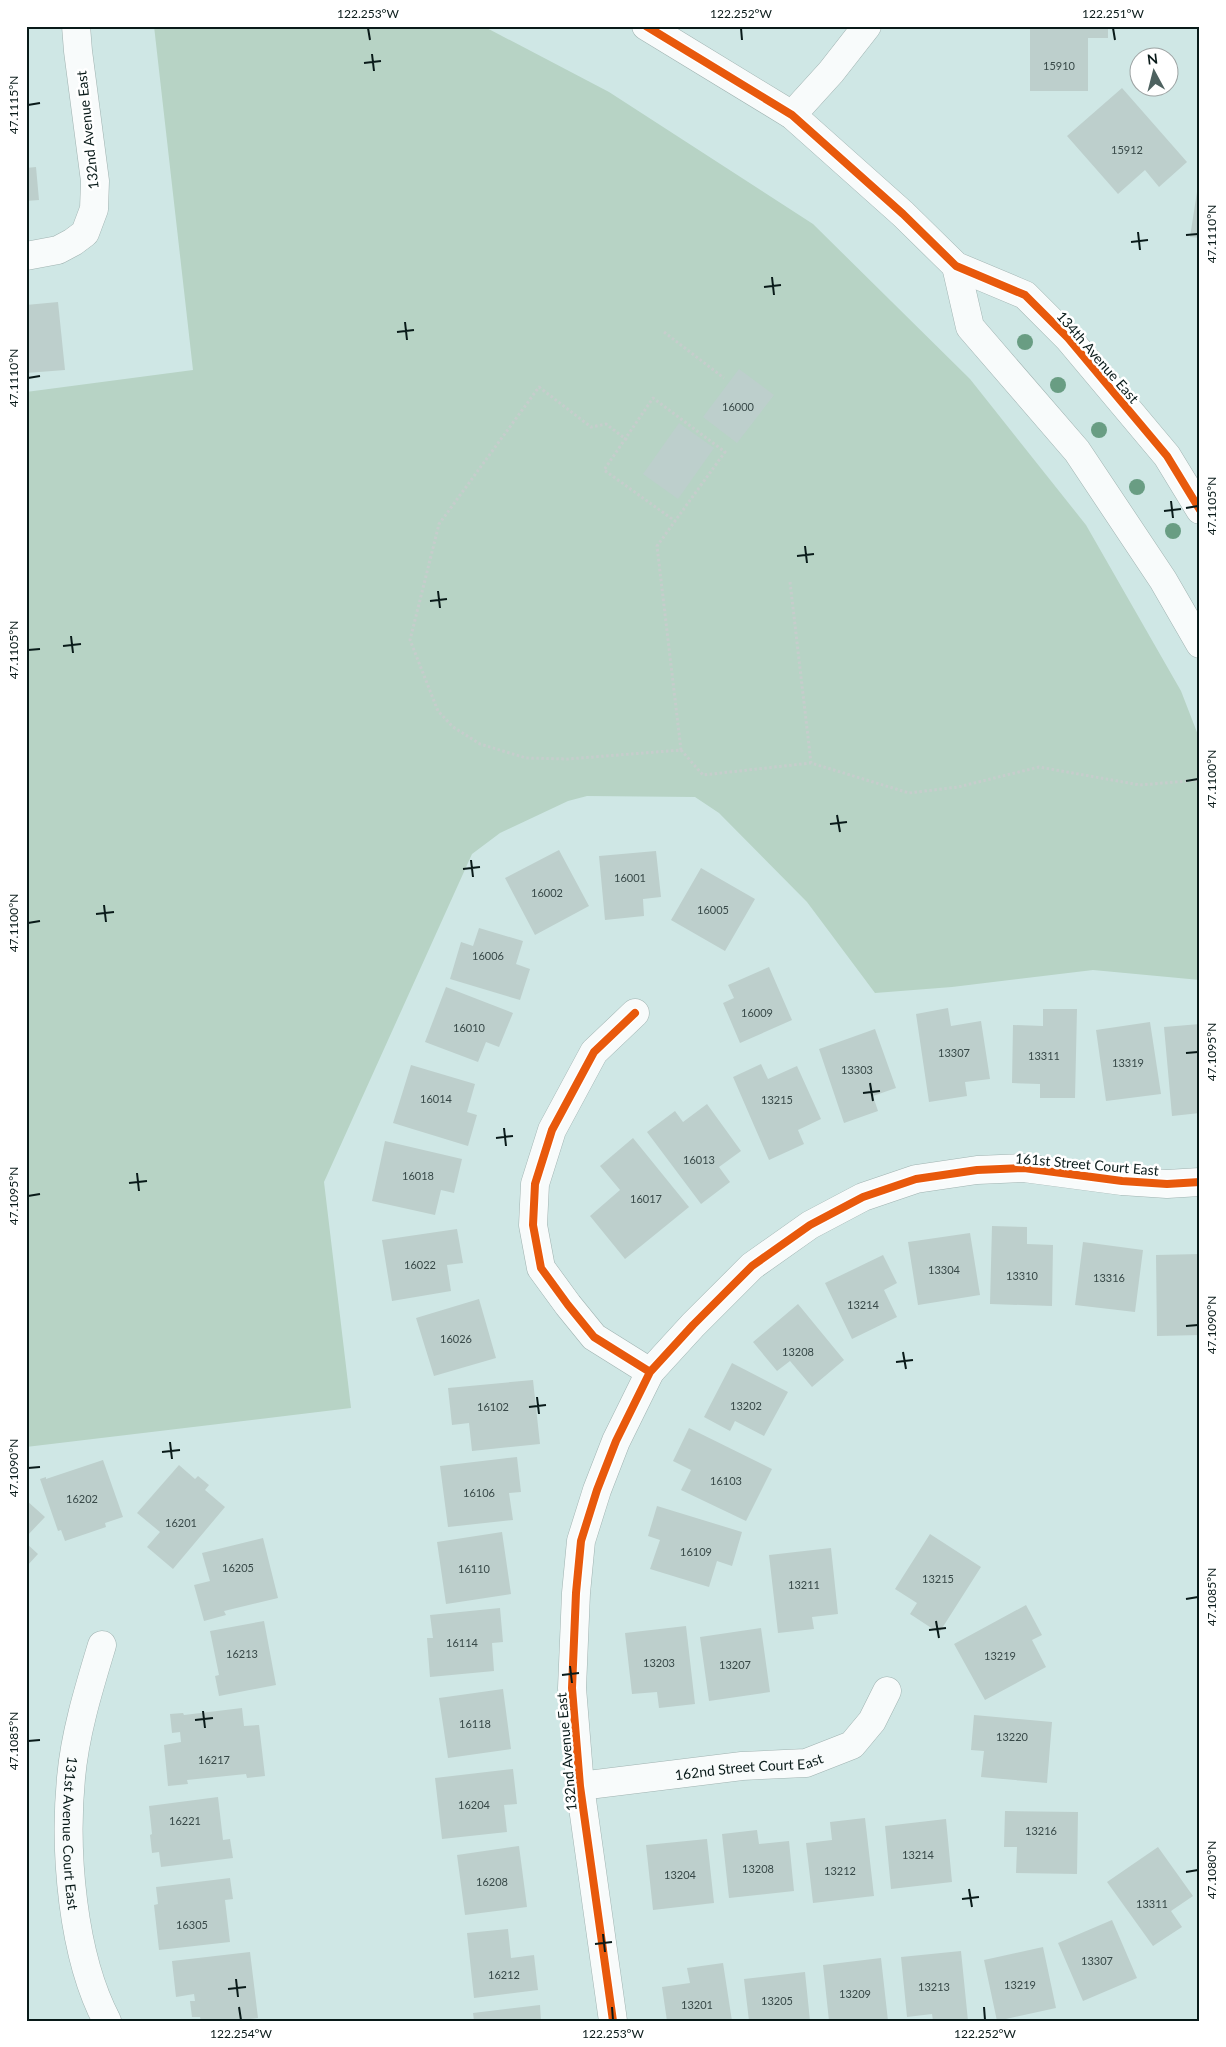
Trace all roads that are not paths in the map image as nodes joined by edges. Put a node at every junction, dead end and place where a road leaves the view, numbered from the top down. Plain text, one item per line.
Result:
1 (76, 26) edge
2 (646, 26) edge
3 (867, 26) edge
4 (792, 115) junction
5 (26, 256) edge
6 (956, 266) junction
7 (1200, 510) edge
8 (1200, 644) edge
9 (635, 1012) dead end
10 (1200, 1182) edge
11 (650, 1372) junction
12 (102, 1645) dead end
13 (887, 1691) dead end
14 (580, 1786) junction
15 (107, 2021) edge
16 (613, 2021) edge

1 - 5 street, 132nd Avenue East
2 - 4 street, 134th Avenue East
3 - 4 street
4 - 6 street, 134th Avenue East
6 - 7 street, 134th Avenue East
6 - 8 street
9 - 11 street
10 - 11 street, 161st Street Court East
11 - 14 street, 132nd Avenue East
12 - 15 street, 131st Avenue Court East
13 - 14 street, 162nd Street Court East
14 - 16 street, 132nd Avenue East

